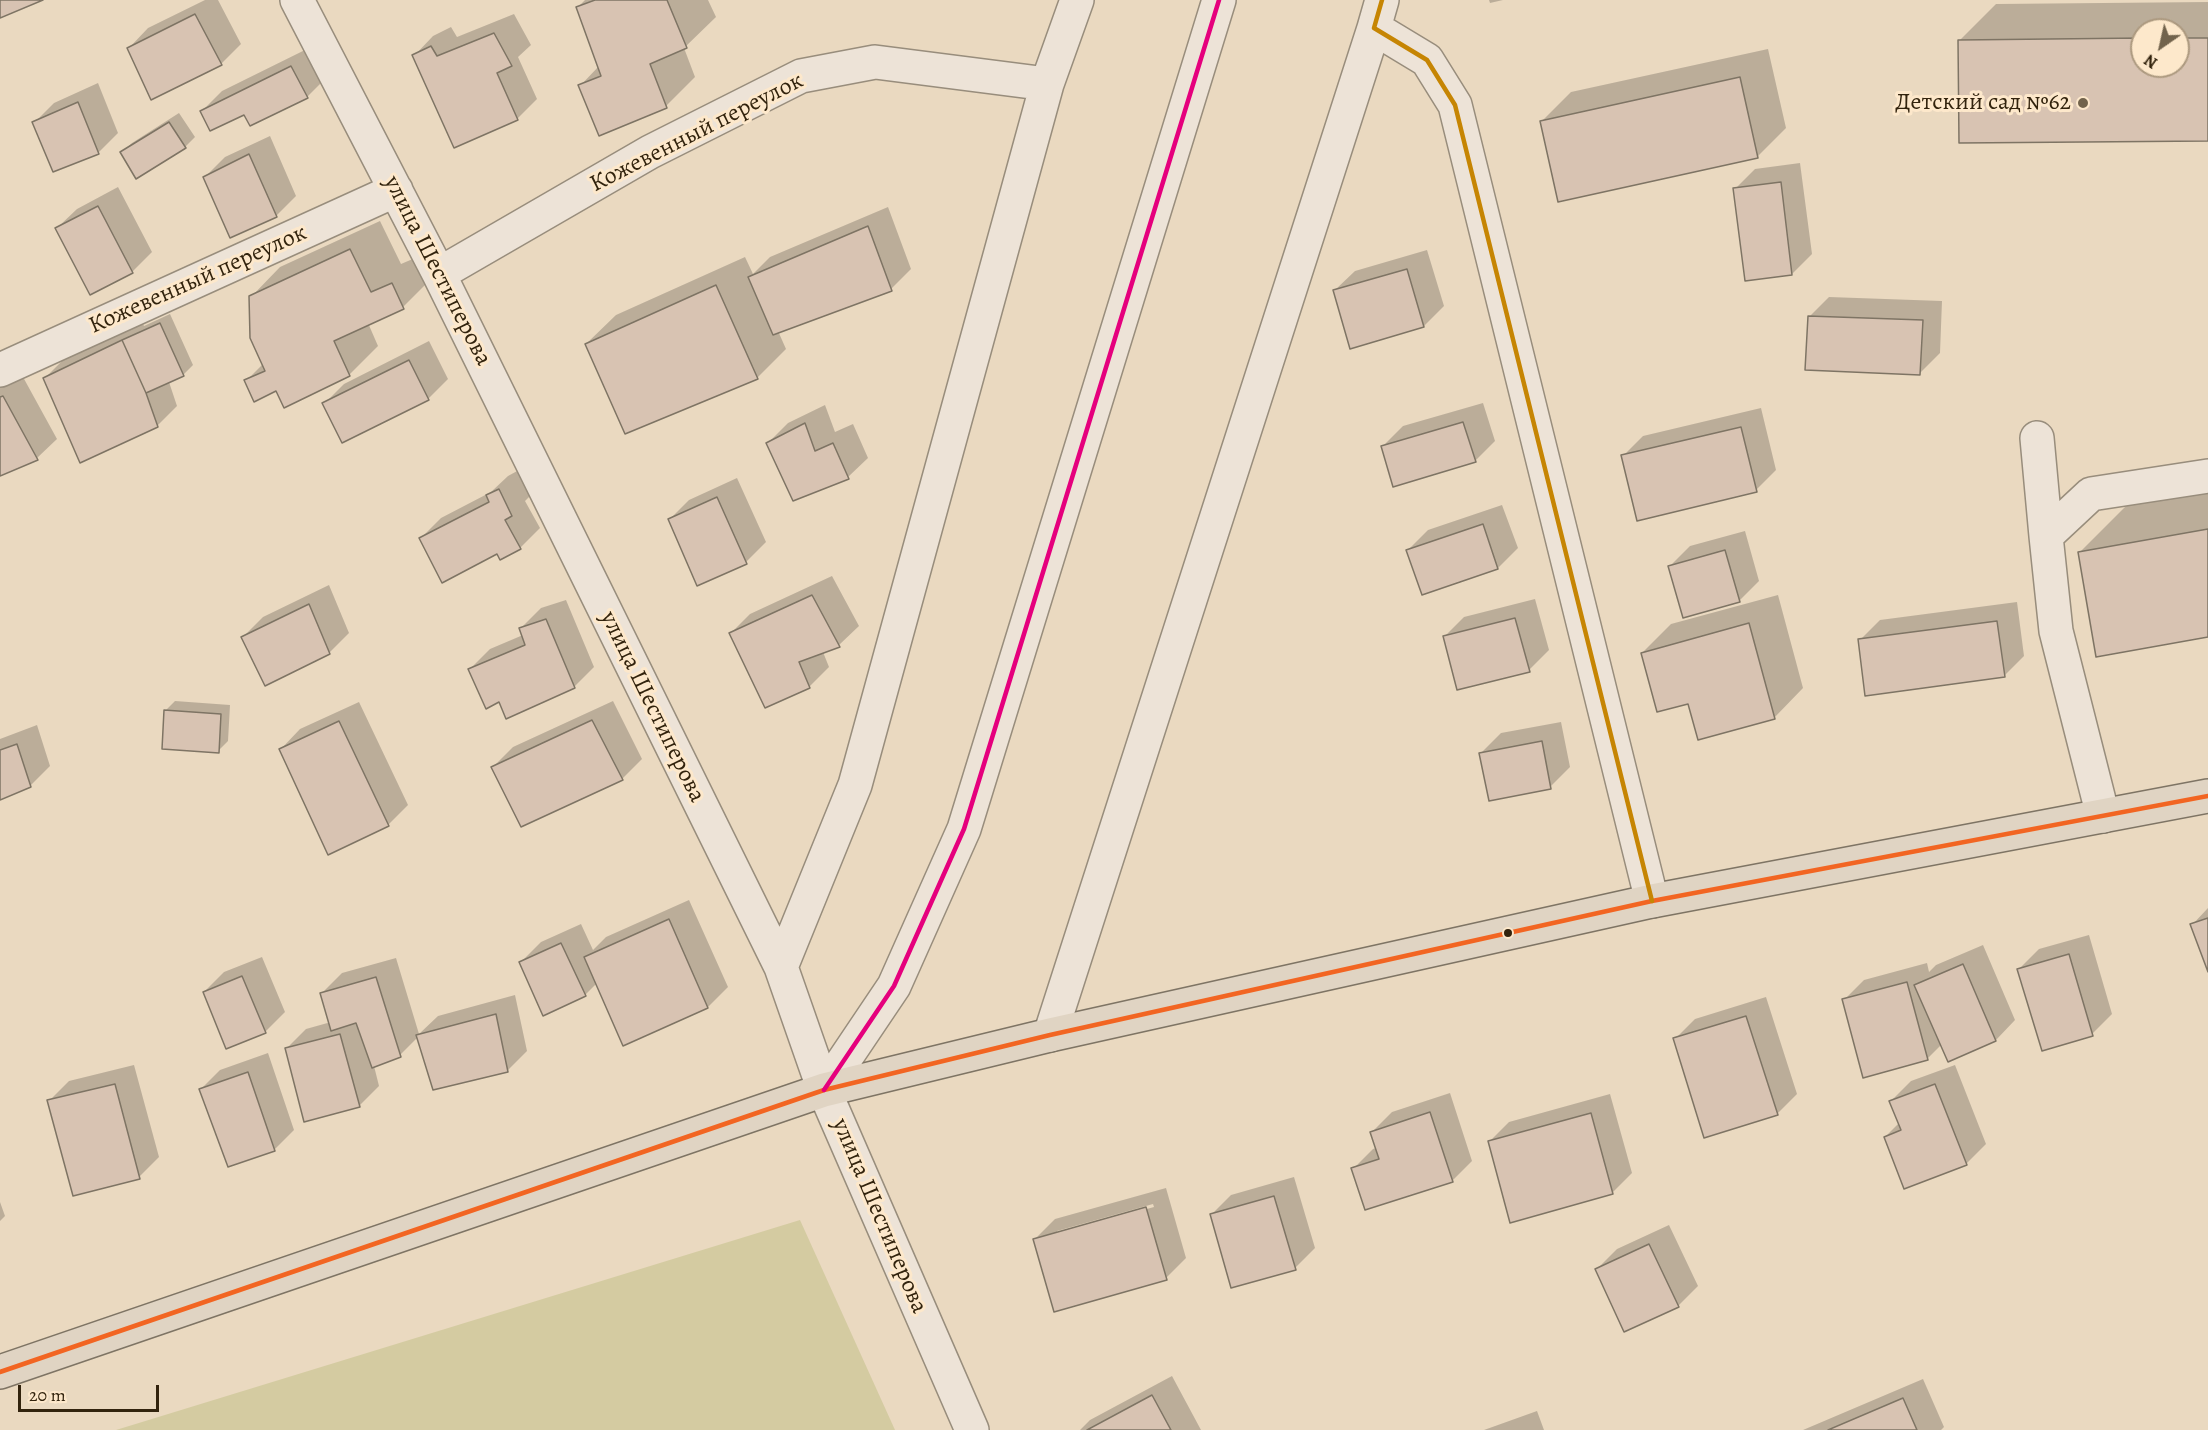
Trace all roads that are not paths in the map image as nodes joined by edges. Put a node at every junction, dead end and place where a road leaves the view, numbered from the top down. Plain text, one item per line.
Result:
1 (297, 0) edge
2 (1077, 0) edge
3 (1219, 0) edge
4 (1378, 14) edge
5 (1047, 84) junction
6 (396, 190) junction
7 (439, 274) junction
8 (0, 370) edge
9 (2037, 438) dead end
10 (2208, 476) edge
11 (2046, 536) junction
12 (2208, 796) edge
13 (2103, 816) junction
14 (1652, 901) junction
15 (781, 967) junction
16 (1050, 1035) junction
17 (824, 1090) junction
18 (0, 1372) edge
19 (972, 1430) edge

1 - 6 street, улица Шестиперова
2 - 5 street
3 - 17 street
4 - 14 street
4 - 16 street
5 - 7 street, Кожевенный переулок
5 - 15 street
6 - 7 street, улица Шестиперова
6 - 8 street, Кожевенный переулок
7 - 15 street, улица Шестиперова
9 - 11 street
10 - 11 street
11 - 13 street
12 - 13 main road
13 - 14 main road
14 - 16 main road
15 - 17 street, улица Шестиперова
16 - 17 main road
17 - 18 main road
17 - 19 street, улица Шестиперова

